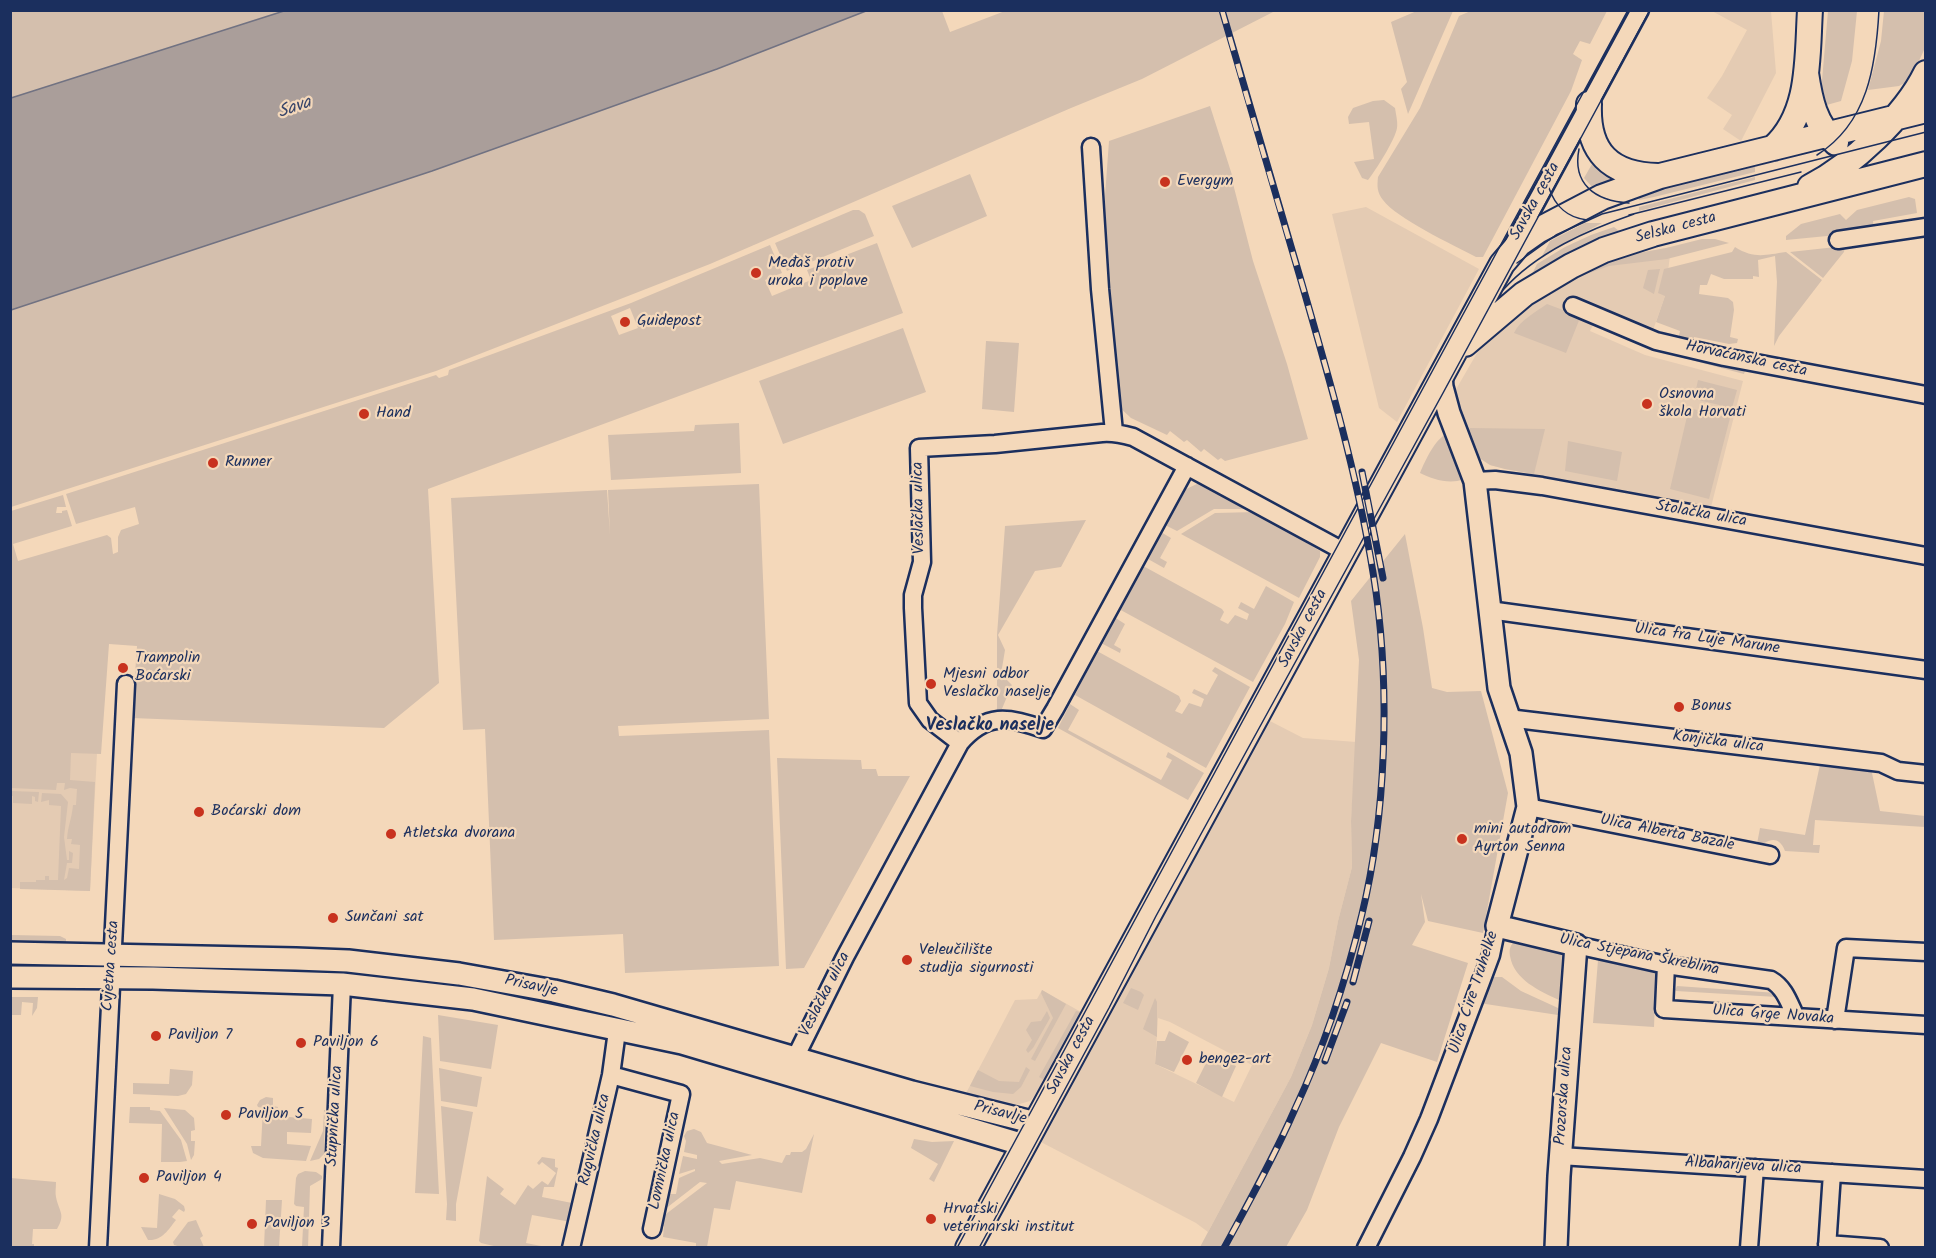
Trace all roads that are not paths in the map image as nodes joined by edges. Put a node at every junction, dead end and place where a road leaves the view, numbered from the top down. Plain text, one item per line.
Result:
1 (1640, 10) edge
2 (1810, 10) edge
3 (1806, 73) junction
4 (1926, 73) edge
5 (1589, 104) junction
6 (1926, 110) edge
7 (1896, 117) junction
8 (1827, 134) junction
9 (1091, 147) dead end
10 (1773, 148) junction
11 (1856, 155) junction
12 (1921, 165) edge
13 (1660, 176) junction
14 (1758, 208) junction
15 (1926, 227) edge
16 (1838, 240) dead end
17 (1502, 264) junction
18 (1573, 306) dead end
19 (1454, 352) junction
20 (1442, 375) junction
21 (1926, 395) edge
22 (1114, 432) junction
23 (1187, 466) junction
24 (1475, 481) junction
25 (1346, 552) junction
26 (1926, 556) edge
27 (1489, 610) junction
28 (1926, 670) edge
29 (126, 684) dead end
30 (1508, 718) junction
31 (960, 743) junction
32 (1926, 774) edge
33 (1528, 807) junction
34 (1770, 855) dead end
35 (1497, 926) junction
36 (1576, 945) junction
37 (10, 952) edge
38 (1926, 952) edge
39 (113, 954) junction
40 (1666, 965) junction
41 (10, 977) edge
42 (111, 977) junction
43 (342, 984) junction
44 (1796, 1017) junction
45 (1835, 1020) junction
46 (1926, 1025) edge
47 (617, 1031) junction
48 (795, 1058) junction
49 (611, 1075) junction
50 (1036, 1123) junction
51 (1024, 1145) junction
52 (1560, 1156) junction
53 (1755, 1168) junction
54 (1832, 1173) junction
55 (1926, 1179) edge
56 (652, 1229) dead end
57 (1827, 1246) edge
58 (98, 1248) edge
59 (331, 1248) edge
60 (571, 1248) edge
61 (968, 1248) edge
62 (1366, 1248) edge
63 (1556, 1248) edge
64 (1749, 1248) edge
65 (1880, 1248) edge

1 - 5 street, Savska cesta
2 - 3 main road
3 - 8 main road
3 - 10 main road
4 - 7 main road
5 - 13 main road
5 - 17 street, Savska cesta
6 - 7 main road
7 - 8 main road
7 - 11 main road
8 - 10 main road
8 - 11 main road
9 - 22 street
10 - 13 main road
11 - 12 main road
11 - 14 main road
12 - 14 main road, Selska cesta
13 - 17 main road
14 - 19 main road, Selska cesta
15 - 16 street
17 - 19 main road, Savska cesta
18 - 21 street, Horvaćanska cesta
19 - 20 main road, Savska cesta
20 - 24 street, Ulica Ćire Truhelke
20 - 25 main road, Savska cesta
22 - 23 street, Veslačka ulica
22 - 31 street, Veslačka ulica
23 - 25 street, Veslačka ulica
23 - 31 street, Veslačka ulica
24 - 26 street, Stolačka ulica
24 - 27 street, Ulica Ćire Truhelke
25 - 50 main road, Savska cesta
27 - 28 street, Ulica fra Luje Marune
27 - 30 street, Ulica Ćire Truhelke
29 - 39 street, Cvjetna cesta
30 - 32 street, Konjička ulica
30 - 33 street, Ulica Ćire Truhelke
31 - 48 street, Veslačka ulica
33 - 34 street, Ulica Alberta Bazale
33 - 35 street, Ulica Ćire Truhelke
35 - 36 street, Ulica Stjepana Škreblina
35 - 62 street, Ulica Ćire Truhelke
36 - 40 street, Ulica Stjepana Škreblina
36 - 52 street, Prozorska ulica
37 - 39 street, Prisavlje
38 - 45 street
39 - 42 street, Cvjetna cesta
39 - 48 street, Prisavlje
40 - 44 street, Ulica Stjepana Škreblina
40 - 44 street, Ulica Grge Novaka
41 - 42 street, Prisavlje
42 - 43 street, Prisavlje
42 - 58 street, Cvjetna cesta
43 - 47 street, Prisavlje
43 - 59 street, Stupnička ulica
44 - 45 street, Ulica Grge Novaka
45 - 46 street, Ulica Grge Novaka
47 - 49 street, Rugvička ulica
47 - 51 street, Prisavlje
48 - 50 street, Prisavlje
49 - 56 street, Lomnička ulica
49 - 60 street, Rugvička ulica
50 - 51 main road, Savska cesta
51 - 61 main road, Savska cesta
52 - 53 street, Albaharijeva ulica
52 - 63 street, Prozorska ulica
53 - 54 street, Albaharijeva ulica
53 - 64 street
54 - 55 street, Albaharijeva ulica
54 - 57 street
57 - 65 street

